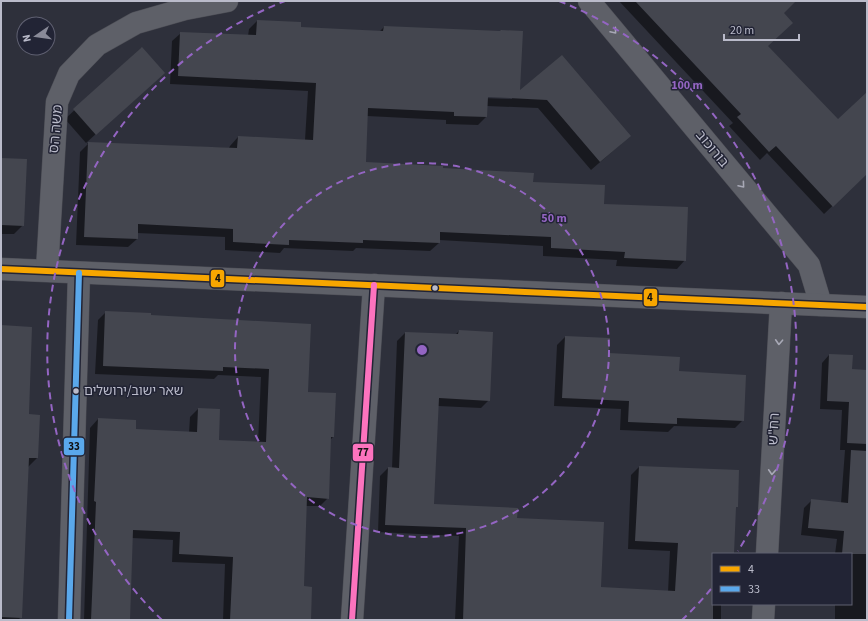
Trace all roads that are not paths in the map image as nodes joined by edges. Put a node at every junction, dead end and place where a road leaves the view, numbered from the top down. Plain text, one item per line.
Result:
1 (227, 1) edge
2 (589, 1) edge
3 (1, 269) edge
4 (47, 270) junction
5 (79, 273) junction
6 (374, 285) junction
7 (781, 303) junction
8 (821, 305) junction
9 (867, 307) edge
10 (767, 553) edge
11 (764, 605) edge
12 (69, 620) edge
13 (352, 620) edge
14 (763, 620) edge

1 - 4 street, משה הס
2 -> 8 street, בורוכוב
3 - 4 street
4 - 5 street
5 - 6 street
5 - 12 street
6 - 7 street
6 - 13 street
7 - 8 street
7 -> 10 street, רח"ש
8 - 9 street
11 - 14 street

